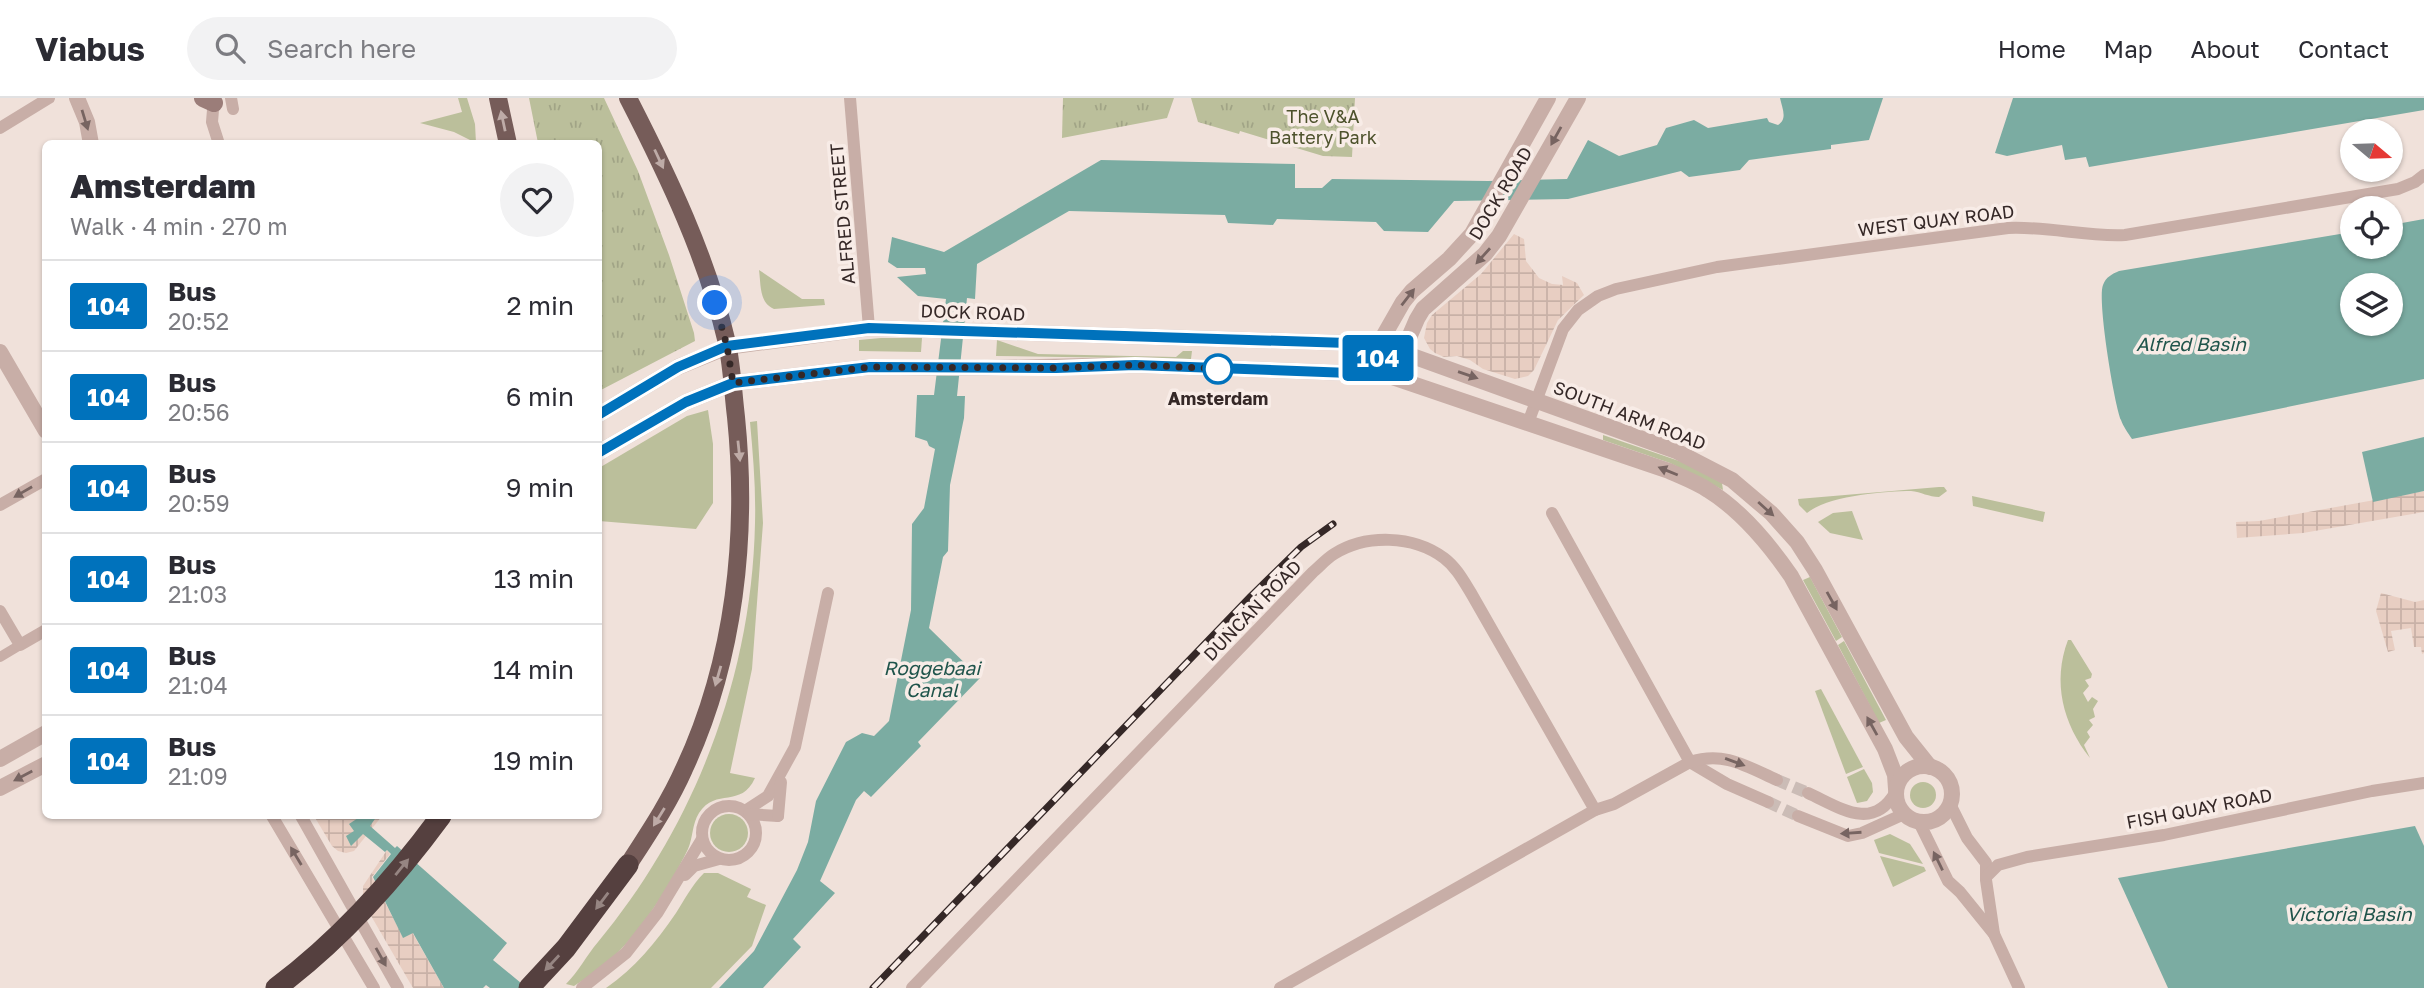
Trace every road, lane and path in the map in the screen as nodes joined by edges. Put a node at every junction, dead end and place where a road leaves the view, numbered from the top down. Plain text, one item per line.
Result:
1 (49, 98) edge
2 (77, 98) edge
3 (498, 98) edge
4 (628, 98) edge
5 (850, 98) edge
6 (1548, 98) edge
7 (1578, 98) edge
8 (219, 101) edge
9 (0, 128) edge
10 (90, 140) edge
11 (218, 140) edge
12 (507, 140) edge
13 (2424, 175) edge
14 (869, 328) junction
15 (1379, 344) junction
16 (727, 346) junction
17 (0, 352) edge
18 (1403, 353) junction
19 (1384, 376) junction
20 (733, 383) junction
21 (1536, 399) junction
22 (602, 413) edge
23 (1528, 423) junction
24 (42, 424) edge
25 (602, 451) edge
26 (42, 481) edge
27 (0, 505) edge
28 (1552, 513) dead end
29 (828, 593) dead end
30 (0, 611) edge
31 (42, 632) edge
32 (20, 645) junction
33 (0, 657) edge
34 (42, 735) edge
35 (0, 759) edge
36 (1690, 762) junction
37 (42, 766) edge
38 (1930, 767) junction
39 (784, 769) junction
40 (1777, 780) tunnel mouth
41 (2424, 783) edge
42 (0, 788) edge
43 (1896, 791) junction
44 (1808, 793) tunnel mouth
45 (1768, 802) tunnel mouth
46 (1950, 804) junction
47 (1595, 810) junction
48 (747, 812) junction
49 (778, 816) junction
50 (1798, 816) tunnel mouth
51 (1912, 818) junction
52 (274, 819) edge
53 (303, 819) edge
54 (439, 819) edge
55 (757, 834) junction
56 (702, 839) junction
57 (719, 859) junction
58 (628, 865) joint
59 (1986, 878) junction
60 (671, 891) junction
61 (1960, 891) junction
62 (1994, 934) junction
63 (276, 988) edge
64 (374, 988) edge
65 (398, 988) edge
66 (529, 988) edge
67 (582, 988) edge
68 (912, 988) edge
69 (1280, 988) edge
70 (2019, 988) edge

1 - 9 street
2 -> 10 street
12 -> 3 main road
4 -> 16 main road
5 - 14 street, ALFRED STREET
15 -> 6 street, DOCK ROAD
7 -> 18 street, DOCK ROAD
8 - 11 street
13 - 21 street, WEST QUAY ROAD
14 - 15 street, DOCK ROAD
14 - 16 street, DOCK ROAD
15 - 18 street, SOUTH ARM ROAD
15 - 19 street
16 - 20 main road
16 - 22 street, DOCK ROAD
17 - 24 street
18 - 19 street, DOCK ROAD
18 -> 21 street, SOUTH ARM ROAD
19 - 20 street
19 - 23 street
20 - 25 street
20 -> 58 main road
21 - 23 street, WEST QUAY ROAD
21 -> 38 street, SOUTH ARM ROAD
43 -> 23 street
26 -> 27 street
28 - 36 street
29 - 39 street
30 - 32 street
31 - 32 street
32 - 33 street
34 - 35 street
36 -> 40 street
36 - 45 street
36 - 47 street
37 -> 42 street
38 - 43 street
38 - 46 street
39 - 48 street
39 - 49 street
41 - 59 street, FISH QUAY ROAD
43 - 44 street
43 - 51 street
46 - 51 street
46 - 59 street
47 - 68 street, DUNCAN ROAD
47 - 69 street
48 - 49 street
48 - 55 street
48 - 56 street
49 - 55 street
51 -> 50 street
61 -> 51 street
64 -> 52 street
53 -> 65 street
63 -> 54 highway
55 - 57 street
56 - 57 street
56 - 60 street
57 - 60 street
58 -> 66 highway
59 - 61 street, FISH QUAY ROAD
59 - 62 street
60 - 67 street
61 - 62 street
62 - 70 street

